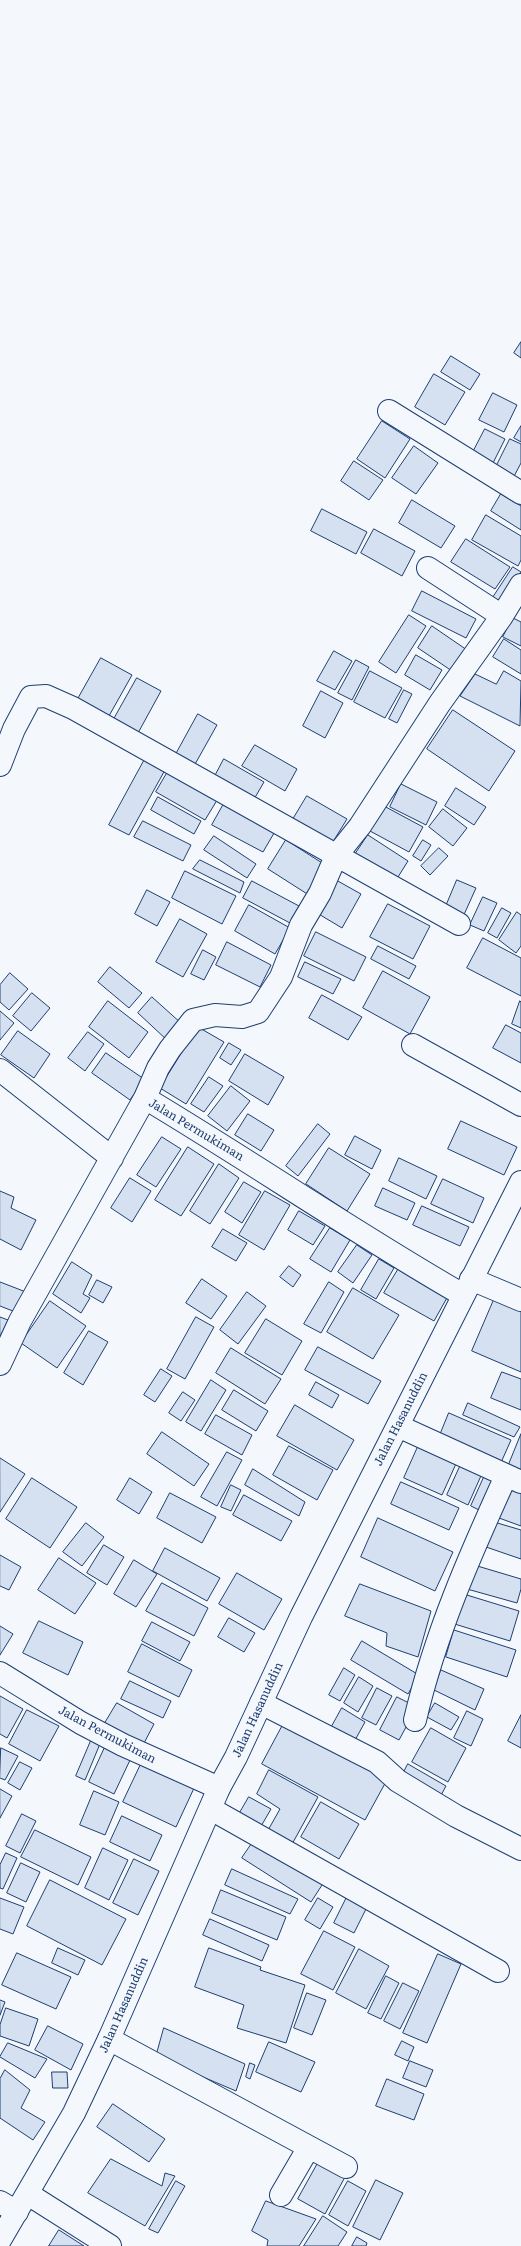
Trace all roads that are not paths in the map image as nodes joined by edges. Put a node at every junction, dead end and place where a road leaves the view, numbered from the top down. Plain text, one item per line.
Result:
1 (389, 412) dead end
2 (521, 493) edge
3 (428, 568) dead end
4 (521, 585) edge
5 (502, 616) junction
6 (0, 765) edge
7 (336, 856) junction
8 (459, 924) dead end
9 (413, 1045) dead end
10 (0, 1070) edge
11 (146, 1098) junction
12 (521, 1105) edge
13 (112, 1158) junction
14 (521, 1182) edge
15 (467, 1287) junction
16 (521, 1300) edge
17 (0, 1364) edge
18 (398, 1426) junction
19 (514, 1479) edge
20 (0, 1673) edge
21 (261, 1703) junction
22 (415, 1720) dead end
23 (220, 1788) junction
24 (211, 1809) junction
25 (521, 1849) edge
26 (498, 1971) dead end
27 (109, 2039) junction
28 (309, 2147) junction
29 (346, 2167) dead end
30 (281, 2195) dead end
31 (15, 2203) edge
32 (0, 2240) edge
33 (110, 2246) edge

1 - 2 street
3 - 5 street
4 - 5 street
5 - 7 street
6 - 7 street
7 - 8 street
7 - 11 street
9 - 12 street
10 - 13 street
11 - 13 street, Jalan Permukiman
11 - 15 street, Jalan Permukiman
13 - 17 street, Jalan Permukiman
14 - 15 street, Jalan Hasanuddin
15 - 16 street, Jalan Permukiman
15 - 18 street, Jalan Hasanuddin
18 - 19 street
18 - 21 street, Jalan Hasanuddin
19 - 22 street
20 - 23 street, Jalan Permukiman
21 - 23 street, Jalan Hasanuddin
21 - 25 street
23 - 24 street, Jalan Hasanuddin
24 - 26 street
24 - 27 street, Jalan Hasanuddin
27 - 28 street
27 - 31 street, Jalan Hasanuddin
28 - 29 street
28 - 30 street
31 - 32 street, Jalan Hasanuddin
31 - 33 street

